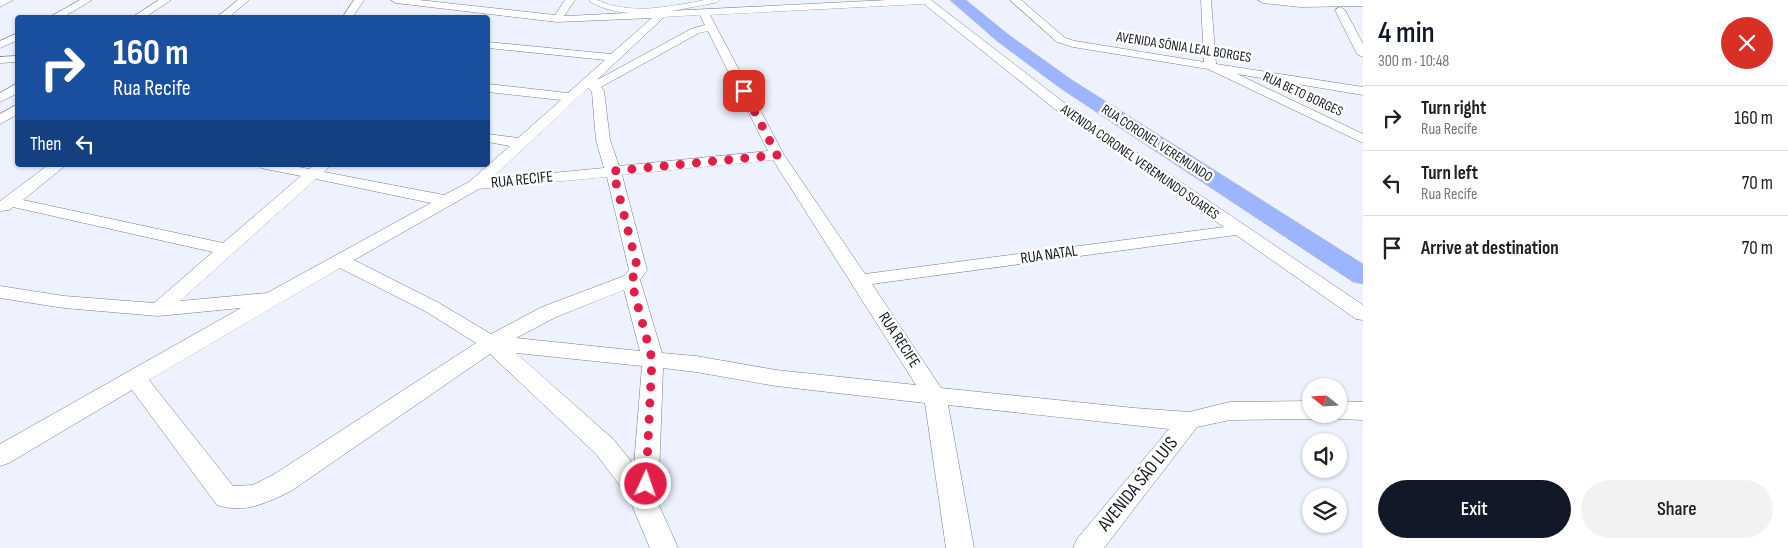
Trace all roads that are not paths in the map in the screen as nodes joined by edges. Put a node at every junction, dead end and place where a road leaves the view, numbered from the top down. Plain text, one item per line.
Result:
1 (8, 0) edge
2 (87, 0) edge
3 (166, 0) edge
4 (244, 0) edge
5 (359, 0) edge
6 (396, 0) edge
7 (486, 0) edge
8 (570, 0) edge
9 (592, 0) edge
10 (716, 0) edge
11 (925, 0) edge
12 (957, 0) edge
13 (1015, 0) edge
14 (1206, 0) edge
15 (1263, 0) edge
16 (1363, 3) edge
17 (0, 4) edge
18 (1300, 4) junction
19 (477, 10) junction
20 (1340, 10) junction
21 (704, 13) junction
22 (1363, 14) edge
23 (59, 15) edge
24 (141, 15) edge
25 (226, 15) edge
26 (349, 15) edge
27 (660, 16) junction
28 (557, 19) junction
29 (711, 27) junction
30 (15, 38) edge
31 (0, 45) edge
32 (490, 45) edge
33 (1363, 54) edge
34 (614, 58) junction
35 (15, 59) edge
36 (0, 60) edge
37 (1210, 66) junction
38 (591, 84) junction
39 (490, 88) edge
40 (15, 89) edge
41 (1363, 91) edge
42 (570, 97) junction
43 (0, 98) edge
44 (15, 99) edge
45 (15, 109) edge
46 (15, 110) edge
47 (0, 112) edge
48 (0, 120) edge
49 (490, 138) edge
50 (1363, 139) edge
51 (520, 142) junction
52 (777, 155) junction
53 (55, 167) edge
54 (287, 167) edge
55 (319, 170) edge
56 (613, 171) junction
57 (475, 184) junction
58 (448, 201) junction
59 (5, 206) edge
60 (1238, 230) junction
61 (226, 249) junction
62 (341, 261) junction
63 (1363, 276) edge
64 (631, 280) junction
65 (861, 280) junction
66 (0, 292) edge
67 (273, 298) junction
68 (158, 310) junction
69 (1363, 314) edge
70 (491, 343) junction
71 (652, 359) junction
72 (135, 378) junction
73 (934, 396) junction
74 (1302, 410) edge
75 (1348, 410) edge
76 (1363, 411) edge
77 (1189, 421) junction
78 (0, 456) edge
79 (645, 502) junction
80 (664, 548) edge
81 (960, 548) edge
82 (1087, 548) edge

1 - 17 street
2 - 23 street
3 - 24 street
4 - 25 street
5 - 26 street
6 - 19 street
7 - 19 street
8 - 28 street
9 - 10 lane
11 - 21 street
11 - 60 street, AVENIDA CORONEL VEREMUNDO SOARES
12 - 63 highway, RUA CORONEL VEREMUNDO
13 - 37 street, AVENIDA SÔNIA LEAL BORGES
14 - 37 street
15 - 18 street
16 - 18 street
18 - 20 street
19 - 28 street
20 - 22 street
20 - 33 street
21 - 27 street
21 - 29 street, RUA RECIFE
27 - 28 street
27 - 34 street
29 - 38 street
29 - 52 street, RUA RECIFE
30 - 31 street
32 - 34 street
34 - 38 street
35 - 36 street
37 - 41 street, AVENIDA SÔNIA LEAL BORGES
37 - 50 street, RUA BETO BORGES
38 - 42 street
38 - 56 street
39 - 42 street
40 - 43 street
42 - 51 street
43 - 44 street
45 - 47 street
46 - 48 street
49 - 51 street
51 - 57 street
52 - 56 street, RUA RECIFE
52 - 65 street, RUA RECIFE
53 - 59 street
54 - 55 street
55 - 58 street
55 - 61 street
56 - 57 street, RUA RECIFE
56 - 64 street
57 - 58 street
58 - 62 street
59 - 61 street
60 - 65 street, RUA NATAL
60 - 69 street, AVENIDA CORONEL VEREMUNDO SOARES
61 - 68 street
62 - 67 street
62 - 70 street
64 - 70 street
64 - 71 street
65 - 73 street, RUA RECIFE
66 - 68 street
67 - 68 street
67 - 72 street
70 - 71 street
70 - 72 street
70 - 79 street
71 - 73 street
71 - 79 street
72 - 78 street
73 - 77 street
73 - 81 street, RUA RECIFE
74 - 77 street
75 - 76 street
77 - 82 street, AVENIDA SÃO LUIS
79 - 80 street

